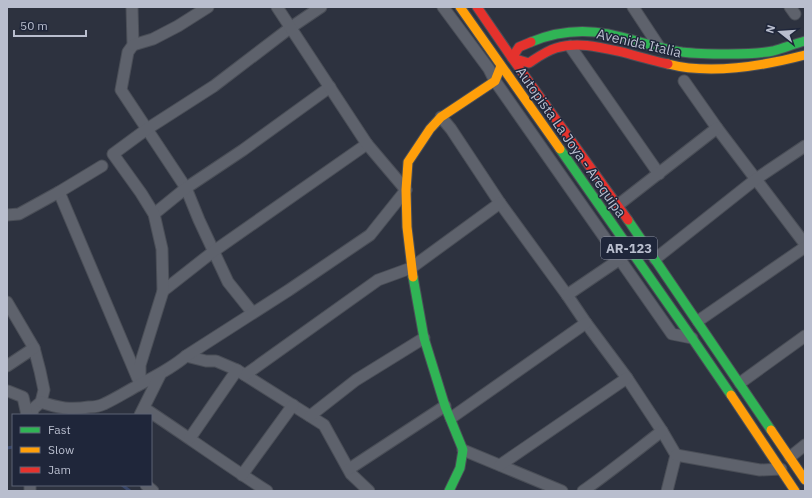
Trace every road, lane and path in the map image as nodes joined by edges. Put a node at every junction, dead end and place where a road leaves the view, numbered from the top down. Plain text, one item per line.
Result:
1 (132, 7) edge
2 (208, 7) edge
3 (277, 7) edge
4 (321, 7) edge
5 (443, 7) edge
6 (460, 7) edge
7 (477, 7) edge
8 (633, 7) edge
9 (290, 28) junction
10 (805, 41) edge
11 (133, 45) junction
12 (570, 46) junction
13 (660, 48) junction
14 (805, 55) edge
15 (512, 58) junction
16 (501, 66) junction
17 (674, 66) junction
18 (488, 69) junction
19 (495, 80) junction
20 (684, 81) dead end
21 (330, 87) junction
22 (441, 117) junction
23 (717, 128) junction
24 (147, 129) junction
25 (367, 144) junction
26 (805, 146) edge
27 (102, 166) dead end
28 (659, 174) junction
29 (756, 179) junction
30 (186, 188) junction
31 (406, 190) junction
32 (59, 192) junction
33 (500, 203) junction
34 (618, 205) junction
35 (154, 214) junction
36 (7, 215) edge
37 (805, 245) edge
38 (214, 251) junction
39 (620, 259) junction
40 (655, 259) junction
41 (411, 268) junction
42 (163, 291) junction
43 (566, 295) junction
44 (7, 302) edge
45 (252, 312) junction
46 (698, 321) junction
47 (586, 323) junction
48 (805, 336) edge
49 (424, 338) junction
50 (692, 338) junction
51 (34, 348) junction
52 (186, 356) junction
53 (7, 366) edge
54 (241, 372) junction
55 (160, 375) junction
56 (626, 378) junction
57 (740, 383) junction
58 (140, 384) junction
59 (7, 391) edge
60 (41, 402) junction
61 (293, 405) junction
62 (445, 406) junction
63 (142, 411) edge
64 (27, 414) edge
65 (31, 414) edge
66 (310, 416) junction
67 (152, 417) edge
68 (451, 418) junction
69 (662, 431) junction
70 (190, 438) junction
71 (805, 445) edge
72 (463, 450) junction
73 (676, 455) junction
74 (790, 457) junction
75 (500, 465) junction
76 (349, 469) junction
77 (780, 469) junction
78 (242, 475) junction
79 (805, 480) edge
80 (267, 491) edge
81 (369, 491) edge
82 (449, 491) edge
83 (562, 491) edge
84 (583, 491) edge
85 (667, 491) edge
86 (795, 491) edge

1 - 11 street
2 - 11 street
3 - 9 street
4 - 9 street
5 - 18 street
6 - 16 main road, Autopista La Joya - Arequipa / AR-123
7 - 15 main road, Autopista La Joya - Arequipa / AR-123
8 - 13 street
9 - 21 street
9 - 24 street
10 - 13 main road, Avenida Italia
11 - 24 street
12 - 15 main road, Avenida Italia
12 - 17 main road, Avenida Italia
12 - 28 street
13 - 15 main road, Avenida Italia
13 - 17 street
14 - 17 main road, Avenida Italia
15 - 34 main road, Autopista La Joya - Arequipa / AR-123
16 - 18 street
16 - 19 main road
16 - 50 main road, Autopista La Joya - Arequipa / AR-123
18 - 19 street
19 - 22 main road
19 - 39 street
20 - 23 street
21 - 25 street
21 - 30 street
22 - 31 main road
22 - 33 street
23 - 28 street
23 - 29 street
24 - 30 street
24 - 35 street
25 - 31 street
25 - 38 street
26 - 29 street
27 - 32 street
28 - 34 street
29 - 37 street
29 - 40 street
30 - 35 street
30 - 38 street
31 - 41 main road
31 - 45 street
32 - 36 street
32 - 58 street
33 - 41 street
33 - 43 street
34 - 40 main road, Autopista La Joya - Arequipa / AR-123
35 - 42 street
37 - 46 street
38 - 42 street
38 - 45 street
39 - 43 street
39 - 50 street
40 - 46 main road, Autopista La Joya - Arequipa / AR-123
41 - 49 main road
41 - 54 street
42 - 58 street
43 - 47 street
44 - 51 street
45 - 52 street
46 - 57 main road, Autopista La Joya - Arequipa / AR-123
47 - 56 street
47 - 68 street
48 - 57 street
49 - 62 main road
49 - 66 street
50 - 77 main road, Autopista La Joya - Arequipa / AR-123
51 - 53 street
51 - 60 street
52 - 54 street
52 - 55 street
54 - 61 street
54 - 70 street
55 - 58 street
55 - 63 street
56 - 69 street
56 - 75 street
57 - 74 main road, Autopista La Joya - Arequipa / AR-123
58 - 60 street
59 - 64 street
60 - 65 street
61 - 66 street
61 - 78 street
62 - 68 main road
62 - 76 street
66 - 76 street
67 - 70 street
68 - 72 main road
69 - 73 street
69 - 84 street
70 - 78 street
71 - 74 street
72 - 75 street
72 - 82 main road
73 - 77 street
73 - 85 street
74 - 79 main road, Autopista La Joya - Arequipa / AR-123
75 - 83 street
76 - 81 street
77 - 86 main road, Autopista La Joya - Arequipa / AR-123
78 - 80 street

